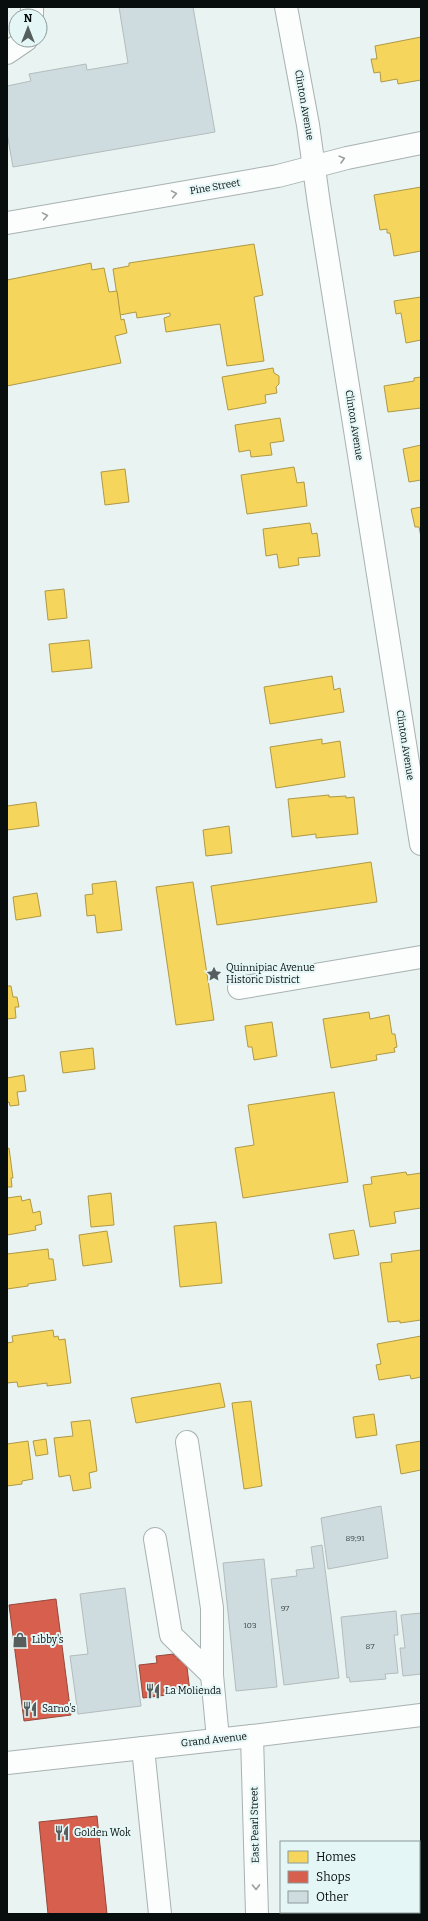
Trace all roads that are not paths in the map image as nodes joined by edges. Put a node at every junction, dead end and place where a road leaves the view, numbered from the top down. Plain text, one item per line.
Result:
1 (286, 7) edge
2 (421, 143) edge
3 (314, 167) junction
4 (7, 223) edge
5 (421, 844) edge
6 (421, 957) edge
7 (239, 988) dead end
8 (187, 1442) dead end
9 (155, 1539) dead end
10 (212, 1675) junction
11 (421, 1715) edge
12 (252, 1736) junction
13 (218, 1739) junction
14 (143, 1748) junction
15 (7, 1763) edge
16 (160, 1914) edge
17 (257, 1914) edge

1 - 3 street, Clinton Avenue
3 -> 2 street, Pine Street
4 -> 3 street, Pine Street
3 - 5 street, Clinton Avenue
6 - 7 street
8 - 10 street
9 - 10 street
10 - 13 street
11 - 12 street, Grand Avenue
12 - 13 street, Grand Avenue
12 -> 17 street, East Pearl Street
13 - 14 street, Grand Avenue
14 - 15 street, Grand Avenue
14 - 16 street

